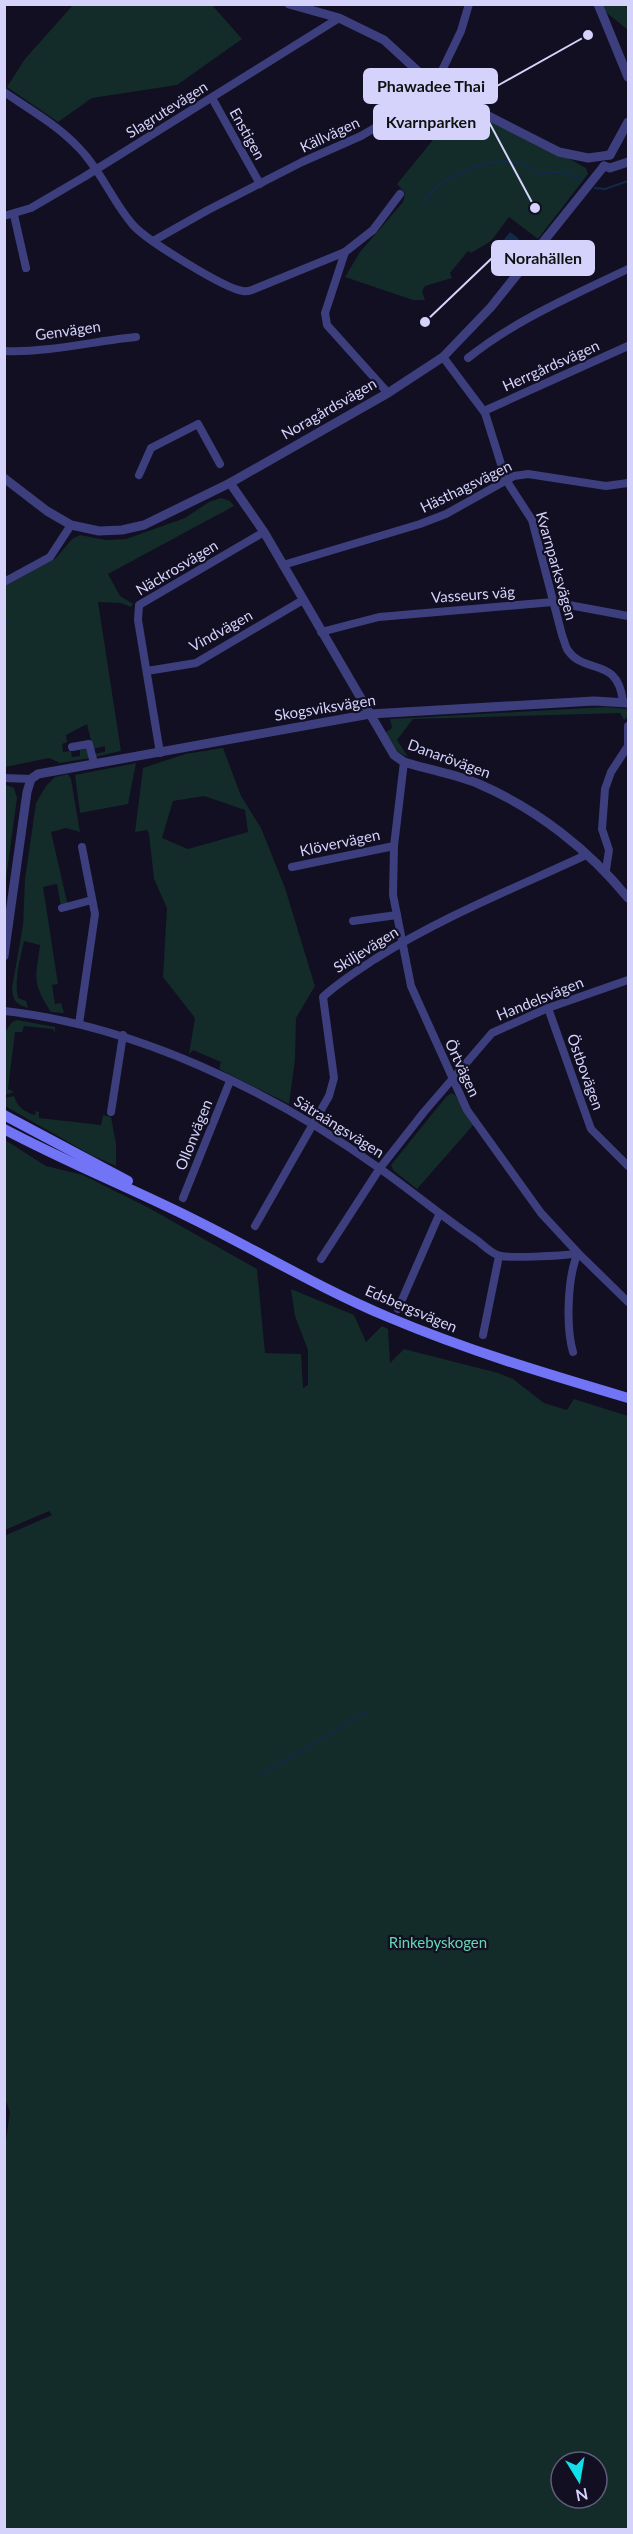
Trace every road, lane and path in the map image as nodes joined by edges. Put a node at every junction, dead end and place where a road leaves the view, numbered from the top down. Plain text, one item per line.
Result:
1 (289, 4) edge
2 (469, 4) edge
3 (598, 4) edge
4 (339, 18) junction
5 (628, 76) edge
6 (436, 83) junction
7 (4, 92) edge
8 (212, 98) junction
9 (628, 122) edge
10 (608, 161) junction
11 (628, 162) edge
12 (97, 168) junction
13 (260, 184) junction
14 (400, 194) dead end
15 (14, 215) junction
16 (4, 216) edge
17 (153, 241) junction
18 (345, 252) junction
19 (26, 268) dead end
20 (628, 269) edge
21 (136, 337) dead end
22 (628, 346) edge
23 (4, 351) edge
24 (443, 357) junction
25 (468, 357) dead end
26 (388, 393) junction
27 (484, 411) junction
28 (220, 464) dead end
29 (139, 475) dead end
30 (4, 478) edge
31 (506, 480) junction
32 (230, 483) junction
33 (628, 483) edge
34 (71, 525) junction
35 (264, 532) junction
36 (283, 565) junction
37 (4, 582) edge
38 (303, 600) junction
39 (553, 602) junction
40 (628, 616) edge
41 (321, 632) junction
42 (147, 671) junction
43 (626, 703) edge
44 (370, 714) junction
45 (628, 726) edge
46 (72, 747) dead end
47 (160, 753) junction
48 (404, 762) junction
49 (94, 763) junction
50 (4, 778) edge
51 (31, 779) junction
52 (394, 846) junction
53 (82, 847) dead end
54 (586, 855) junction
55 (292, 867) dead end
56 (606, 870) junction
57 (628, 898) edge
58 (92, 900) junction
59 (62, 908) dead end
60 (397, 915) junction
61 (352, 921) dead end
62 (402, 942) junction
63 (4, 956) edge
64 (628, 980) edge
65 (548, 1008) junction
66 (4, 1011) edge
67 (79, 1024) junction
68 (123, 1035) junction
69 (230, 1081) junction
70 (452, 1081) junction
71 (111, 1112) dead end
72 (4, 1115) edge
73 (312, 1124) junction
74 (4, 1129) edge
75 (628, 1166) edge
76 (380, 1168) junction
77 (183, 1198) dead end
78 (439, 1215) junction
79 (193, 1219) junction
80 (255, 1226) dead end
81 (578, 1253) junction
82 (500, 1256) junction
83 (321, 1259) dead end
84 (628, 1302) edge
85 (398, 1309) dead end
86 (483, 1335) dead end
87 (573, 1352) dead end
88 (628, 1398) edge

1 - 4 street
2 - 6 street, Källvägen
3 - 5 street
4 - 6 street
4 - 8 street, Slagrutevägen
6 - 10 street
6 - 13 street, Källvägen
7 - 12 street
8 - 12 street, Slagrutevägen
8 - 13 street, Enstigen
9 - 10 street, Noragårdsvägen
10 - 11 street
10 - 24 street, Noragårdsvägen
12 - 15 street, Slagrutevägen
12 - 17 street
13 - 17 street, Källvägen
14 - 18 street
15 - 16 street, Slagrutevägen
15 - 19 street
17 - 18 street
18 - 26 street
20 - 25 street
21 - 23 street, Genvägen
22 - 27 street, Herrgårdsvägen
24 - 26 street, Noragårdsvägen
24 - 27 street, Kvarnparksvägen
26 - 32 street, Noragårdsvägen
27 - 31 street, Kvarnparksvägen
28 - 29 street
30 - 34 street, Noragårdsvägen
31 - 33 street, Hästhagsvägen
31 - 36 street, Hästhagsvägen
31 - 39 street, Kvarnparksvägen
32 - 34 street, Noragårdsvägen
32 - 35 street, Danarövägen
34 - 37 street
35 - 36 street, Danarövägen
35 - 42 street, Näckrosvägen
36 - 38 street, Danarövägen
38 - 41 street, Danarövägen
38 - 42 street, Vindvägen
39 - 40 street, Vasseurs väg
39 - 41 street, Vasseurs väg
39 - 43 street, Kvarnparksvägen
41 - 44 street, Danarövägen
42 - 47 street, Näckrosvägen
43 - 44 street, Skogsviksvägen
44 - 47 street, Skogsviksvägen
44 - 48 street, Danarövägen
45 - 56 street
46 - 49 street
47 - 49 street, Skogsviksvägen
48 - 52 street, Örtvägen
48 - 54 street, Danarövägen
49 - 51 street, Skogsviksvägen
50 - 51 street
51 - 63 street
52 - 55 street, Klövervägen
52 - 60 street, Örtvägen
53 - 58 street
54 - 56 street, Danarövägen
54 - 62 street, Skiljevägen
56 - 57 street, Danarövägen
58 - 59 street
58 - 67 street
60 - 61 street
60 - 62 street, Örtvägen
62 - 70 street, Örtvägen
62 - 73 street, Skiljevägen
64 - 65 street, Handelsvägen
65 - 70 street, Handelsvägen
65 - 75 street, Östbovägen
66 - 67 street, Sätraängsvägen
67 - 68 street, Sätraängsvägen
68 - 69 street, Sätraängsvägen
68 - 71 street
69 - 73 street, Sätraängsvägen
69 - 77 street, Ollonvägen
70 - 76 street, Handelsvägen
70 - 81 street, Örtvägen
72 - 79 main road, Edsbergsvägen
73 - 76 street, Sätraängsvägen
73 - 80 street, Skiljevägen
74 - 79 main road, Edsbergsvägen
76 - 78 street, Sätraängsvägen
76 - 83 street, Handelsvägen
78 - 82 street, Sätraängsvägen
78 - 85 street
79 - 88 main road, Edsbergsvägen
81 - 82 street
81 - 84 street
81 - 87 street
82 - 86 street

